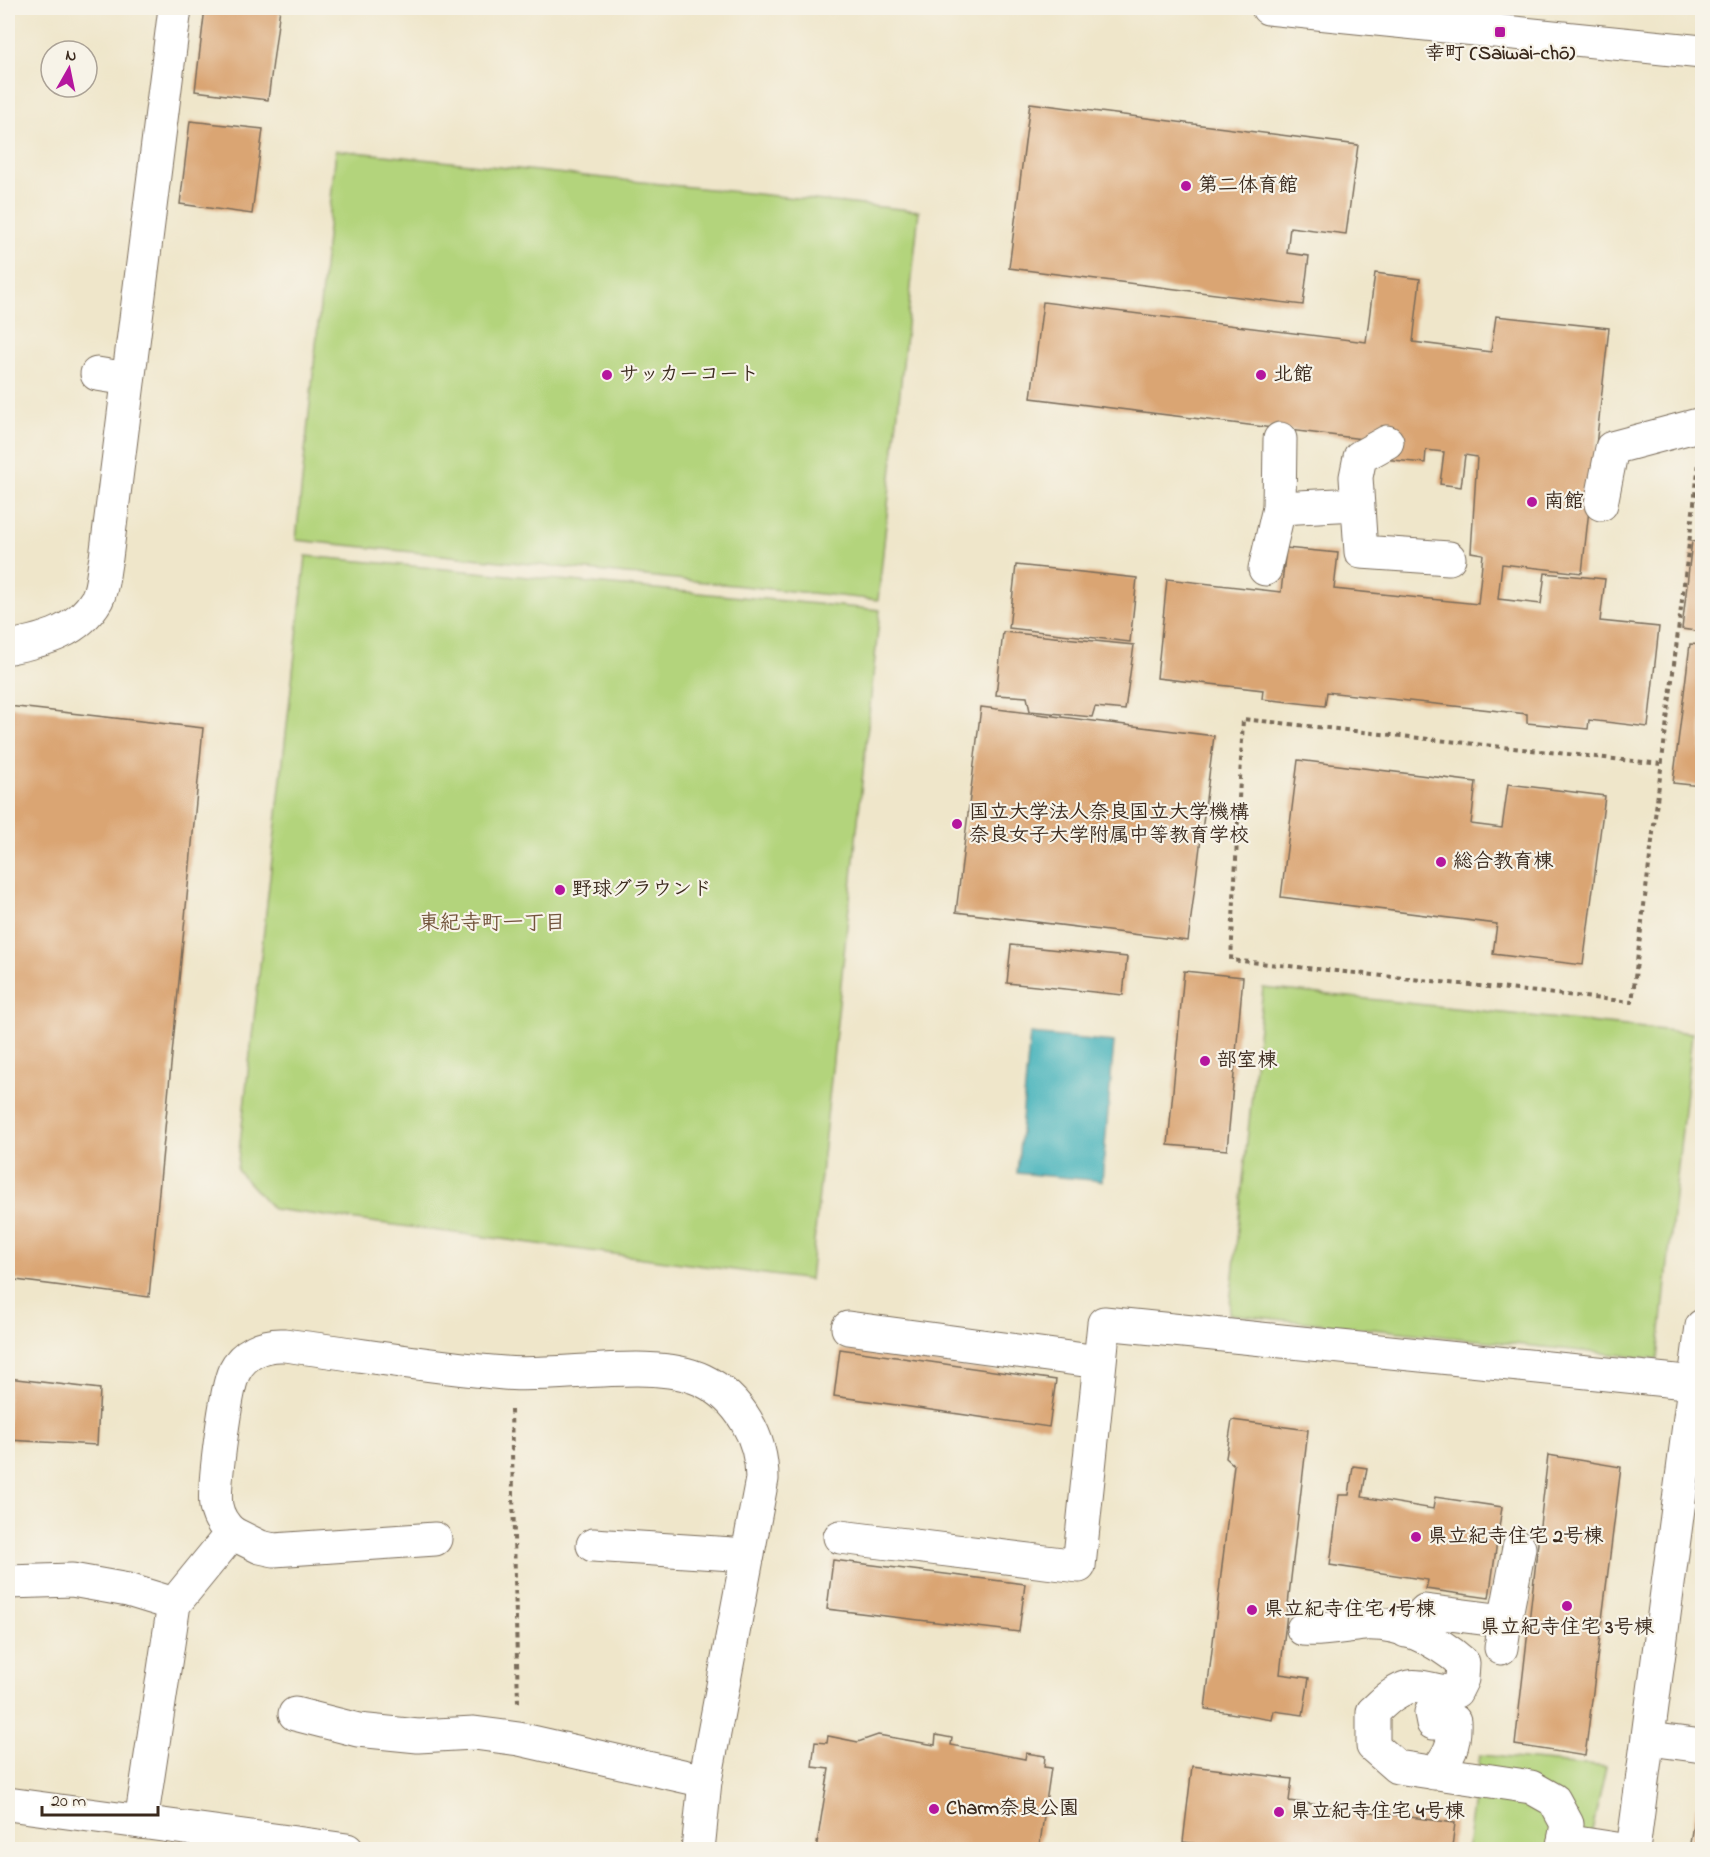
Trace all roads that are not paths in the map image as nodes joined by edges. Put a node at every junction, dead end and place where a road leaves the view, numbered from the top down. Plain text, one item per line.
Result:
1 (175, 8) edge
2 (1268, 8) edge
3 (1492, 20) edge
4 (1702, 52) edge
5 (1702, 438) edge
6 (1280, 439) dead end
7 (1387, 442) dead end
8 (1356, 504) junction
9 (1601, 504) dead end
10 (1279, 508) junction
11 (1449, 558) dead end
12 (1265, 569) dead end
13 (10, 647) dead end
14 (1702, 1326) edge
15 (848, 1328) dead end
16 (1099, 1362) junction
17 (1696, 1383) junction
18 (1695, 1436) edge
19 (232, 1533) junction
20 (840, 1537) dead end
21 (435, 1539) dead end
22 (592, 1545) dead end
23 (1519, 1548) dead end
24 (748, 1555) junction
25 (8, 1582) edge
26 (174, 1604) junction
27 (1303, 1629) dead end
28 (1406, 1631) junction
29 (1446, 1694) junction
30 (295, 1714) dead end
31 (1650, 1739) junction
32 (1702, 1746) edge
33 (1434, 1773) junction
34 (705, 1780) junction
35 (8, 1803) edge
36 (141, 1822) junction
37 (1563, 1845) edge
38 (347, 1850) edge
39 (698, 1850) edge
40 (1623, 1850) edge
41 (1633, 1850) edge

1 - 13 street
2 - 3 street
3 - 4 street
5 - 9 street
6 - 10 street
7 - 8 street
8 - 10 street
8 - 11 street
10 - 12 street
14 - 17 street
15 - 16 street
16 - 17 street
16 - 20 street
17 - 18 street
18 - 31 street
19 - 21 street
19 - 24 street
19 - 26 street
22 - 24 street
23 - 28 street
24 - 34 street
25 - 26 street
26 - 36 street
27 - 28 street
28 - 29 street
29 - 33 street
29 - 33 street
30 - 34 street
31 - 32 street
31 - 41 street
33 - 37 street
34 - 39 street
35 - 36 street
36 - 38 street
37 - 40 street

